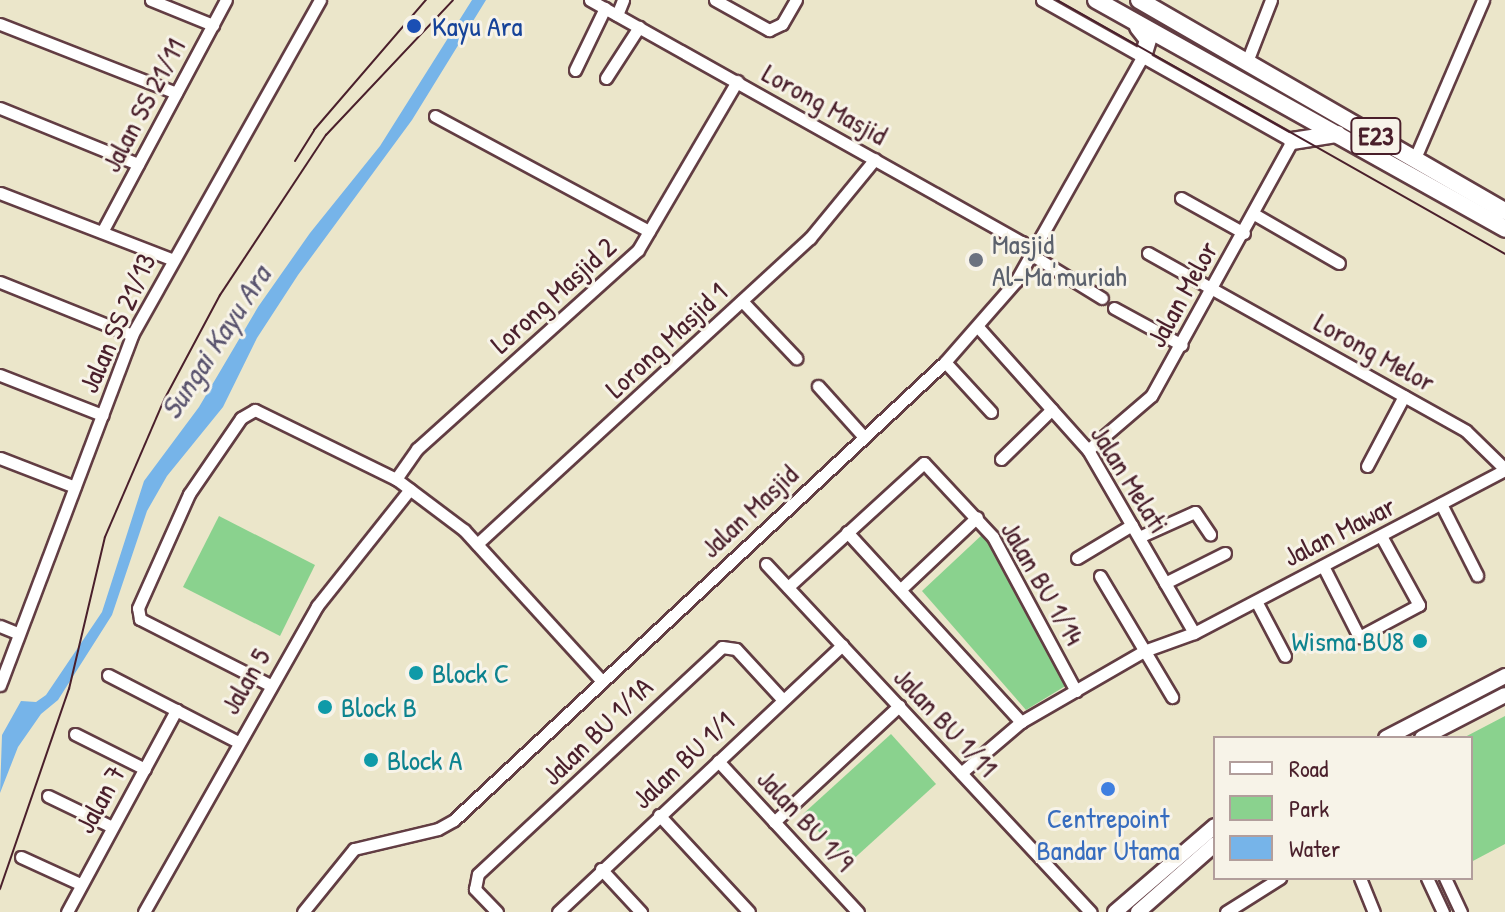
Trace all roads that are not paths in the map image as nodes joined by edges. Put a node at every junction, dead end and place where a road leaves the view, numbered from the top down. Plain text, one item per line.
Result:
1 (151, 0) edge
2 (226, 0) edge
3 (320, 0) edge
4 (590, 0) edge
5 (623, 0) edge
6 (715, 0) edge
7 (796, 0) edge
8 (1042, 0) edge
9 (1096, 0) edge
10 (1139, 0) edge
11 (1271, 0) edge
12 (1483, 0) edge
13 (611, 12) junction
14 (1116, 12) junction
15 (0, 24) edge
16 (213, 25) junction
17 (639, 27) junction
18 (1143, 56) junction
19 (1248, 59) junction
20 (575, 70) dead end
21 (606, 78) dead end
22 (737, 81) junction
23 (176, 93) junction
24 (0, 108) edge
25 (435, 116) dead end
26 (1337, 134) junction
27 (1292, 141) junction
28 (1415, 158) junction
29 (875, 159) junction
30 (138, 164) junction
31 (0, 193) edge
32 (1181, 198) dead end
33 (1505, 211) edge
34 (1254, 214) junction
35 (649, 231) junction
36 (1505, 231) edge
37 (102, 232) junction
38 (1244, 233) junction
39 (1148, 253) dead end
40 (1032, 255) junction
41 (171, 259) junction
42 (1339, 263) dead end
43 (0, 282) edge
44 (1212, 290) junction
45 (1102, 298) dead end
46 (742, 301) junction
47 (1114, 308) dead end
48 (978, 327) junction
49 (132, 335) junction
50 (1182, 345) junction
51 (796, 358) dead end
52 (945, 362) junction
53 (0, 375) edge
54 (818, 386) dead end
55 (1404, 396) junction
56 (1052, 409) junction
57 (991, 412) dead end
58 (102, 415) junction
59 (864, 437) junction
60 (1088, 450) junction
61 (1001, 459) dead end
62 (1, 462) edge
63 (1367, 466) dead end
64 (1502, 471) edge
65 (396, 479) junction
66 (75, 487) junction
67 (410, 489) junction
68 (1505, 489) edge
69 (1441, 504) junction
70 (977, 517) junction
71 (1132, 525) junction
72 (847, 532) junction
73 (1210, 534) dead end
74 (1381, 536) junction
75 (1139, 537) junction
76 (477, 544) junction
77 (1225, 553) dead end
78 (1077, 558) dead end
79 (766, 564) dead end
80 (1323, 566) junction
81 (1477, 575) dead end
82 (1100, 576) dead end
83 (1165, 583) junction
84 (788, 587) junction
85 (902, 588) junction
86 (1256, 601) junction
87 (0, 626) edge
88 (17, 633) junction
89 (1194, 633) junction
90 (842, 645) junction
91 (1144, 651) junction
92 (1285, 656) dead end
93 (108, 675) dead end
94 (1505, 676) edge
95 (602, 681) junction
96 (0, 685) edge
97 (270, 685) junction
98 (1076, 691) junction
99 (1505, 695) edge
100 (1172, 697) dead end
101 (783, 700) junction
102 (899, 706) junction
103 (176, 710) junction
104 (1021, 722) junction
105 (75, 734) dead end
106 (1390, 736) edge
107 (1426, 736) edge
108 (238, 742) junction
109 (718, 761) junction
110 (145, 769) junction
111 (961, 773) junction
112 (48, 796) dead end
113 (659, 815) junction
114 (774, 822) junction
115 (112, 827) junction
116 (1213, 828) edge
117 (1213, 846) edge
118 (21, 857) dead end
119 (601, 869) junction
120 (1277, 880) edge
121 (1361, 880) edge
122 (1428, 880) edge
123 (1446, 880) edge
124 (80, 884) junction
125 (67, 912) edge
126 (144, 912) edge
127 (303, 912) edge
128 (497, 912) edge
129 (558, 912) edge
130 (641, 912) edge
131 (749, 912) edge
132 (858, 912) edge
133 (1091, 912) edge
134 (1115, 912) edge
135 (1138, 912) edge
136 (1226, 912) edge
137 (1374, 912) edge
138 (1443, 912) edge
139 (1461, 912) edge

1 - 16 street
2 - 16 street, Jalan SS 21/11
3 - 41 street, Jalan SS 21/13
4 - 13 street, Lorong Masjid
5 - 13 street
6 - 7 street
8 - 18 street
9 - 14 highway, E23
10 - 19 highway, E23
11 - 19 street
12 - 28 street
13 - 17 street, Lorong Masjid
13 - 20 street
14 - 18 highway
14 - 26 highway, E23
15 - 23 street
16 - 23 street, Jalan SS 21/11
17 - 21 street
17 - 22 street, Lorong Masjid
18 - 27 street
18 - 40 street, Jalan Masjid
19 - 28 highway, E23
22 - 29 street, Lorong Masjid
22 - 35 street, Lorong Masjid 2
23 - 30 street, Jalan SS 21/11
24 - 30 street
25 - 35 street
26 - 27 highway
26 - 36 highway, E23
27 - 34 street, Jalan Melor
28 - 33 highway, E23
29 - 40 street, Lorong Masjid
29 - 46 street, Lorong Masjid 1
30 - 37 street, Jalan SS 21/11
31 - 37 street
32 - 38 street
34 - 38 street, Jalan Melor
34 - 42 street
35 - 65 street, Lorong Masjid 2
37 - 41 street
38 - 44 street, Jalan Melor
39 - 44 street, Lorong Melor
40 - 45 street, Lorong Masjid
40 - 48 street, Jalan Masjid
41 - 49 street, Jalan SS 21/13
43 - 49 street
44 - 50 street, Jalan Melor
44 - 55 street, Lorong Melor
46 - 51 street
46 - 76 street, Lorong Masjid 1
47 - 50 street
48 - 52 street, Jalan Masjid
48 - 56 street, Jalan Melati
49 - 58 street, Jalan SS 21/13
50 - 60 street, Jalan Melor
52 - 57 street
52 - 59 street, Jalan Masjid
53 - 58 street
54 - 59 street
55 - 63 street
55 - 64 street, Lorong Melor
56 - 60 street, Jalan Melati
56 - 61 street
58 - 66 street, Jalan SS 21/13
59 - 95 street, Jalan Masjid
60 - 71 street, Jalan Melati
62 - 66 street
64 - 68 street, Lorong Melor
64 - 69 street, Jalan Mawar
65 - 67 street
65 - 97 street
66 - 88 street, Jalan SS 21/13
67 - 76 street
67 - 97 street, Jalan 5
69 - 74 street, Jalan Mawar
69 - 81 street
70 - 72 street, Jalan BU 1/14
70 - 85 street
70 - 98 street, Jalan BU 1/14
71 - 75 street, Jalan Melati
71 - 78 street
72 - 84 street, Jalan BU 1/14
72 - 85 street
73 - 75 street
74 - 80 street, Jalan Mawar
74 - 80 street
75 - 83 street, Jalan Melati
76 - 95 street
77 - 83 street
79 - 84 street, Jalan BU 1/11
80 - 86 street, Jalan Mawar
82 - 91 street
83 - 89 street, Jalan Melati
84 - 90 street, Jalan BU 1/11
85 - 104 street
86 - 89 street, Jalan Mawar
86 - 92 street
87 - 88 street
88 - 96 street, Jalan SS 21/13
89 - 91 street, Jalan Mawar
90 - 101 street, Jalan BU 1/1
90 - 102 street, Jalan BU 1/11
91 - 98 street, Jalan Mawar
91 - 100 street
93 - 103 street
94 - 106 main road
95 - 127 street, Jalan Masjid
97 - 108 street, Jalan 5
98 - 104 street, Jalan Mawar
99 - 107 main road
101 - 109 street, Jalan BU 1/1
101 - 128 street, Jalan BU 1/1A
102 - 111 street, Jalan BU 1/11
102 - 114 street
103 - 108 street
103 - 110 street, Jalan 7
104 - 111 street, Jalan Mawar
105 - 110 street
108 - 126 street, Jalan 5
109 - 113 street, Jalan BU 1/1
109 - 114 street, Jalan BU 1/9
110 - 115 street, Jalan 7
111 - 133 street, Jalan BU 1/11
112 - 115 street
113 - 119 street, Jalan BU 1/1
113 - 131 street
114 - 132 street, Jalan BU 1/9
115 - 124 street, Jalan 7
116 - 134 main road
117 - 135 main road
118 - 124 street
119 - 129 street, Jalan BU 1/1
119 - 130 street
120 - 136 street
121 - 137 street
122 - 138 street
123 - 139 street
124 - 125 street, Jalan 7

